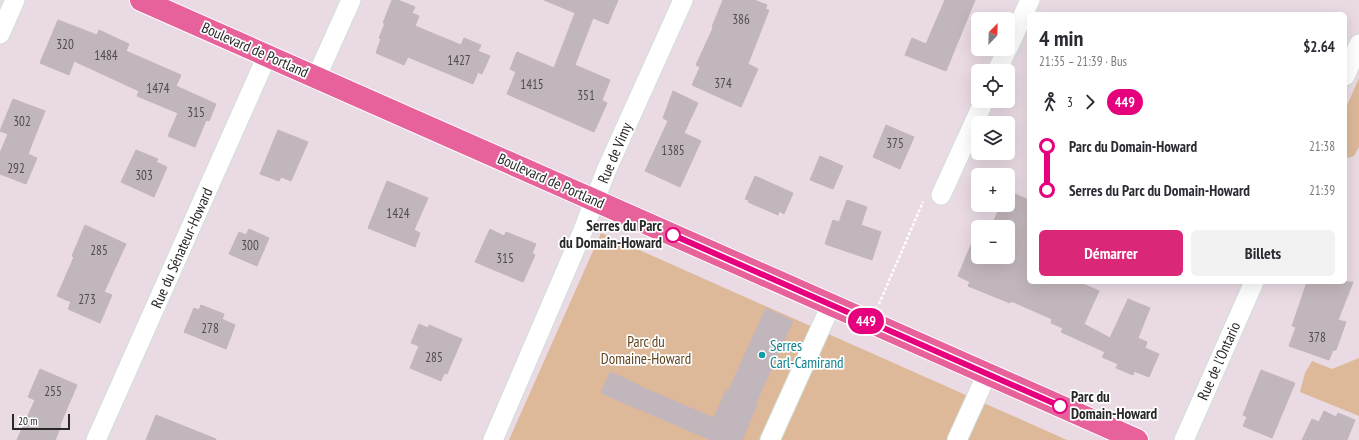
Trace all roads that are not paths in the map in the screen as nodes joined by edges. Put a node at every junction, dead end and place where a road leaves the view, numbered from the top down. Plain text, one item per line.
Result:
1 (15, 0) edge
2 (141, 0) edge
3 (350, 0) edge
4 (683, 0) edge
5 (1030, 0) edge
6 (1015, 33) edge
7 (0, 34) edge
8 (1359, 44) edge
9 (268, 56) junction
10 (1347, 71) edge
11 (316, 78) junction
12 (981, 108) edge
13 (941, 195) road end
14 (595, 201) junction
15 (1253, 284) edge
16 (831, 305) junction
17 (987, 374) junction
18 (96, 440) edge
19 (493, 440) edge
20 (770, 440) edge
21 (958, 440) edge
22 (1137, 440) edge
23 (1184, 440) edge

1 - 7 street
2 - 9 main road, Boulevard de Portland
3 - 11 street
4 - 14 street, Rue de Vimy
5 - 6 street
8 - 10 street
9 - 11 main road, Boulevard de Portland
9 - 18 street, Rue du Sénateur-Howard
11 - 14 main road, Boulevard de Portland
12 - 13 street
14 - 16 main road, Boulevard de Portland
14 - 19 street, Rue de Vimy
15 - 23 street, Rue de l'Ontario
16 - 17 main road, Boulevard de Portland
16 - 20 street
17 - 21 street
17 - 22 main road, Boulevard de Portland

